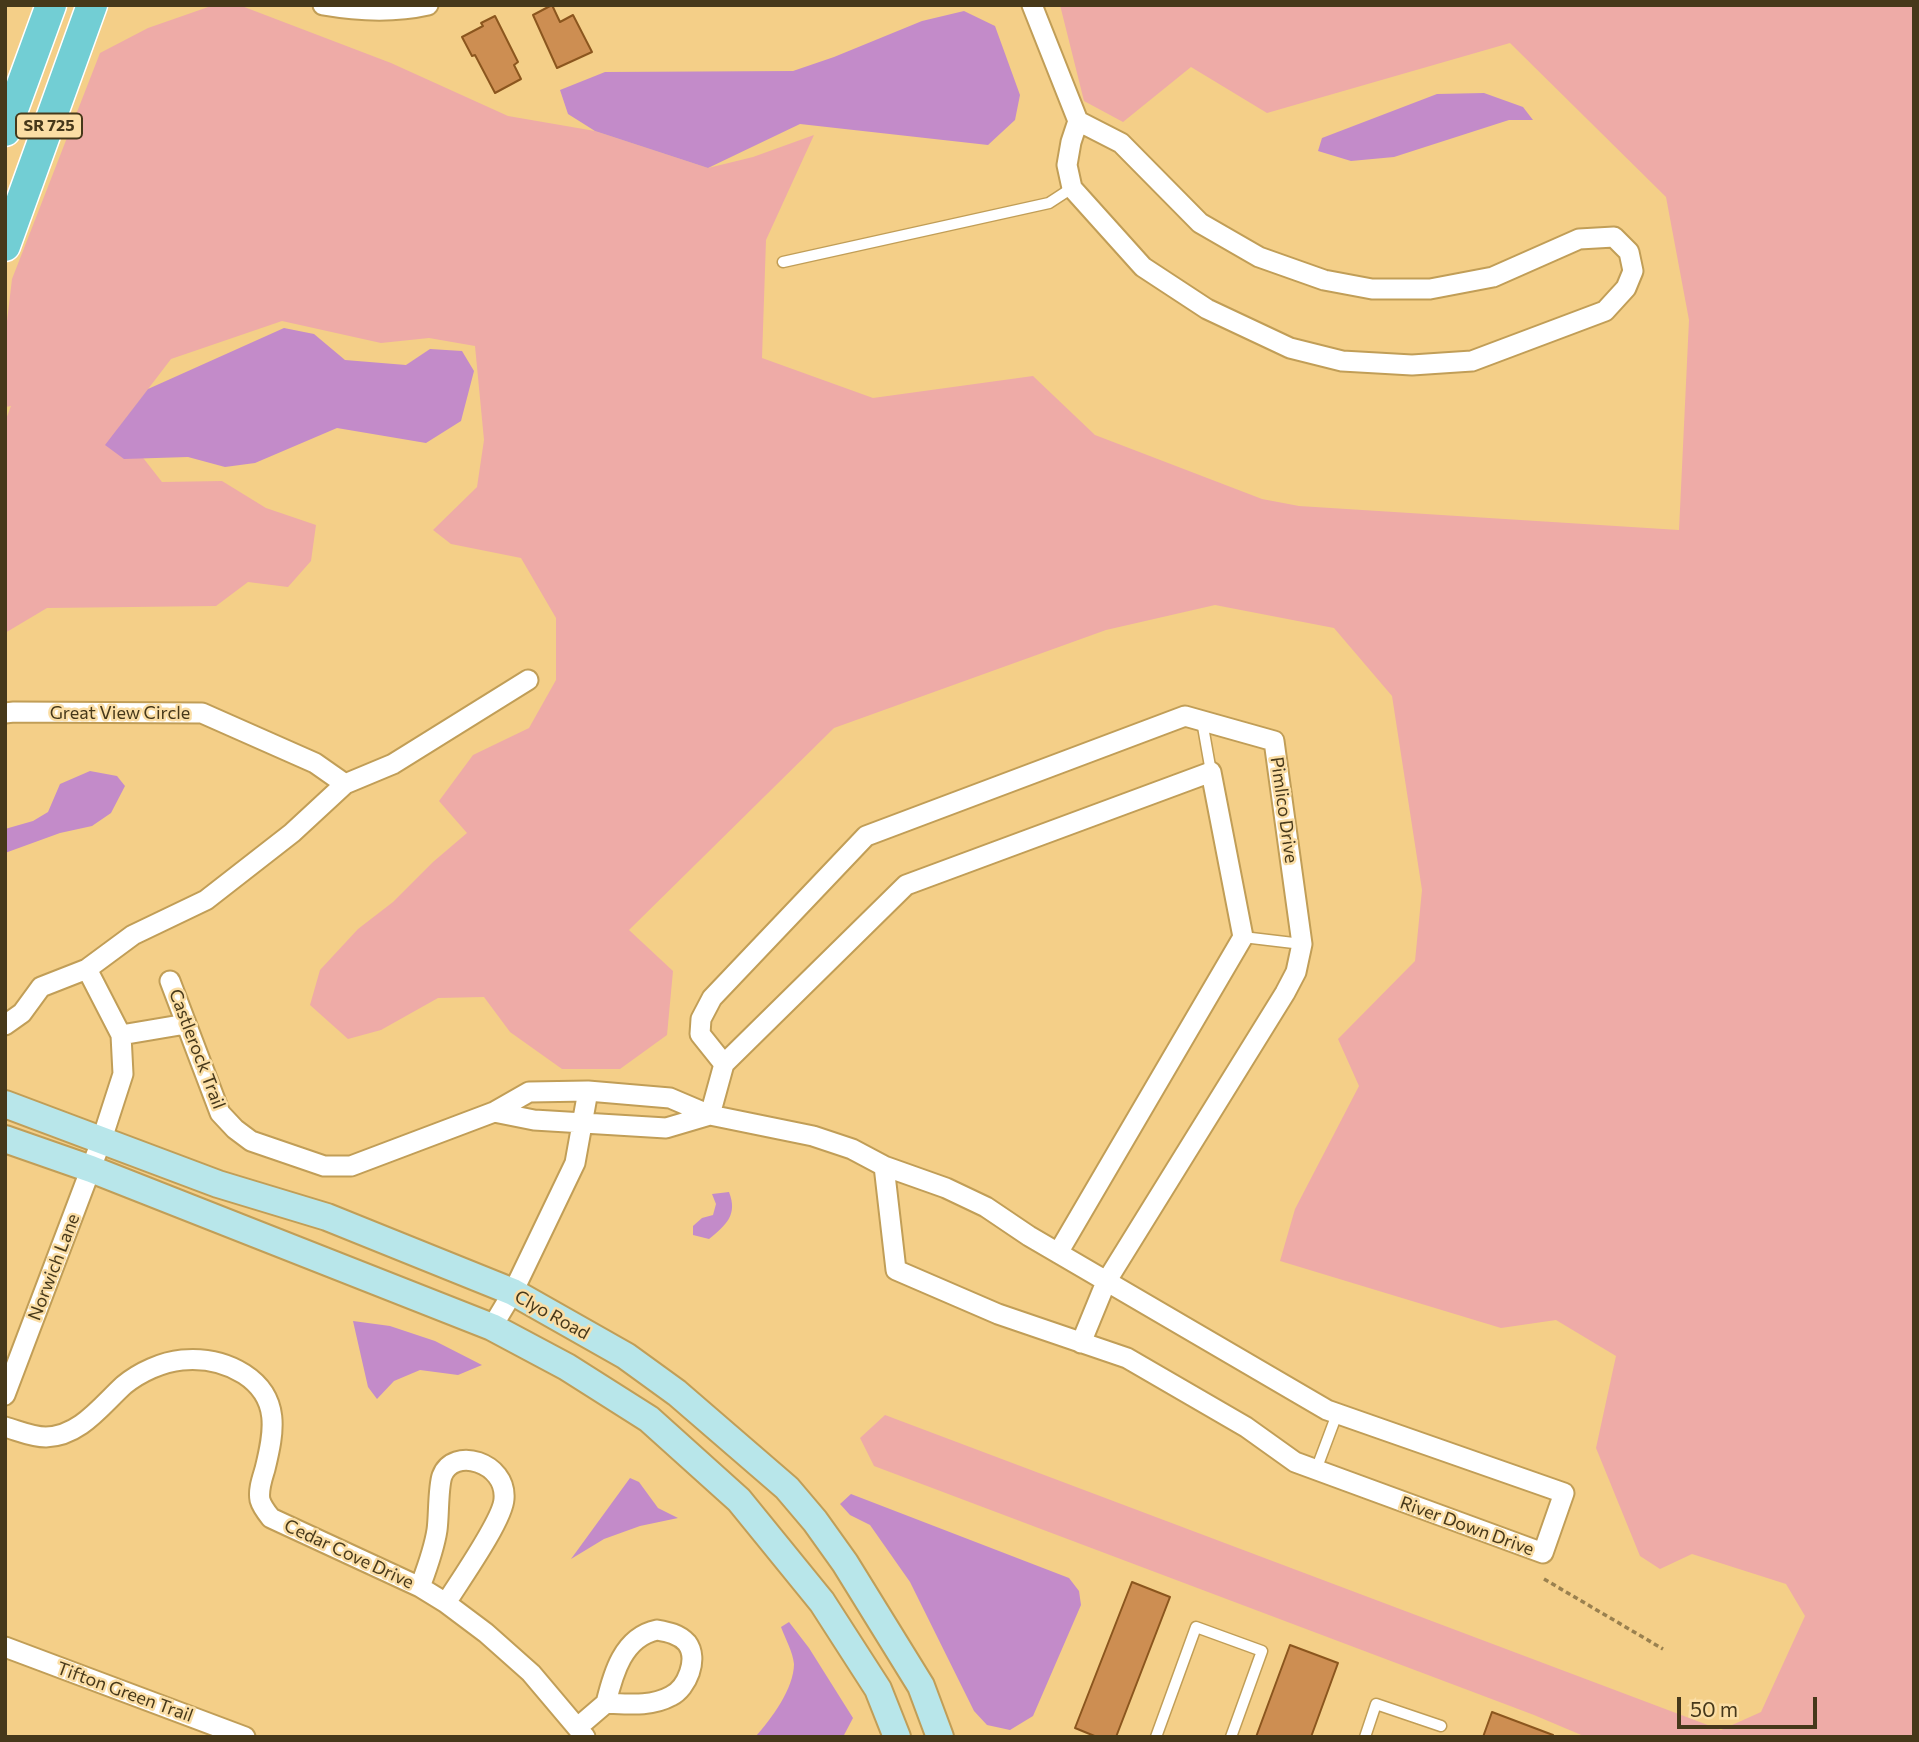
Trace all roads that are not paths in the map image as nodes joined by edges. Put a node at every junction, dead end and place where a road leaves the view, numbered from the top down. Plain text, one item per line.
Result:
1 (51, 5) edge
2 (93, 5) edge
3 (323, 5) edge
4 (428, 5) edge
5 (1032, 5) edge
6 (1078, 121) junction
7 (5, 131) edge
8 (1072, 188) junction
9 (5, 246) edge
10 (783, 262) dead end
11 (528, 680) dead end
12 (5, 713) edge
13 (1202, 721) junction
14 (1211, 772) junction
15 (345, 784) junction
16 (1242, 937) junction
17 (1302, 944) junction
18 (87, 969) junction
19 (170, 981) dead end
20 (186, 1024) junction
21 (5, 1025) edge
22 (121, 1035) junction
23 (724, 1064) junction
24 (588, 1091) junction
25 (5, 1104) edge
26 (494, 1112) junction
27 (710, 1115) junction
28 (583, 1122) junction
29 (5, 1139) edge
30 (102, 1139) junction
31 (884, 1166) junction
32 (91, 1169) junction
33 (1058, 1253) junction
34 (1106, 1282) junction
35 (513, 1292) junction
36 (492, 1327) junction
37 (1081, 1343) junction
38 (5, 1395) edge
39 (1337, 1414) junction
40 (5, 1427) edge
41 (1316, 1470) junction
42 (420, 1587) junction
43 (446, 1603) junction
44 (5, 1647) edge
45 (606, 1703) junction
46 (1441, 1726) dead end
47 (582, 1732) edge
48 (245, 1737) edge
49 (897, 1737) edge
50 (940, 1737) edge
51 (1156, 1737) edge
52 (1231, 1737) edge
53 (1365, 1737) edge

1 - 7 main road, SR 725
2 - 9 main road, SR 725
3 - 4 street
5 - 6 street
6 - 8 street
6 - 8 street
8 - 10 lane
11 - 15 street
12 - 15 street, Great View Circle
13 - 14 lane
13 - 17 street, Pimlico Drive
13 - 23 street, Pimlico Drive
14 - 16 street
14 - 23 street
15 - 18 street
16 - 17 lane
16 - 33 street
17 - 34 street, Pimlico Drive
18 - 21 street
18 - 22 street
19 - 20 street, Castlerock Trail
20 - 22 street
20 - 26 street, Castlerock Trail
22 - 30 street
23 - 27 street
24 - 26 street, Castlerock Trail
24 - 27 street, River Down Drive
24 - 28 street
25 - 30 street, Clyo Road
26 - 28 street
27 - 28 street, River Down Drive
27 - 31 street, River Down Drive
28 - 35 street
29 - 32 street
30 - 32 street, Norwich Lane
30 - 35 street, Clyo Road
31 - 33 street, River Down Drive
31 - 37 street, River Down Drive
32 - 36 street
32 - 38 street, Norwich Lane
33 - 34 street, River Down Drive
34 - 37 street, Pimlico Drive
34 - 39 street, River Down Drive
35 - 36 street
35 - 50 street, Clyo Road
36 - 49 street
37 - 41 street, River Down Drive
39 - 41 lane
39 - 41 street, River Down Drive
40 - 42 street, Cedar Cove Drive
42 - 43 street, Cedar Cove Drive
42 - 43 street
43 - 47 street, Cedar Cove Drive
44 - 48 street, Tifton Green Trail
45 - 45 street
45 - 47 street
46 - 53 lane
51 - 52 lane

